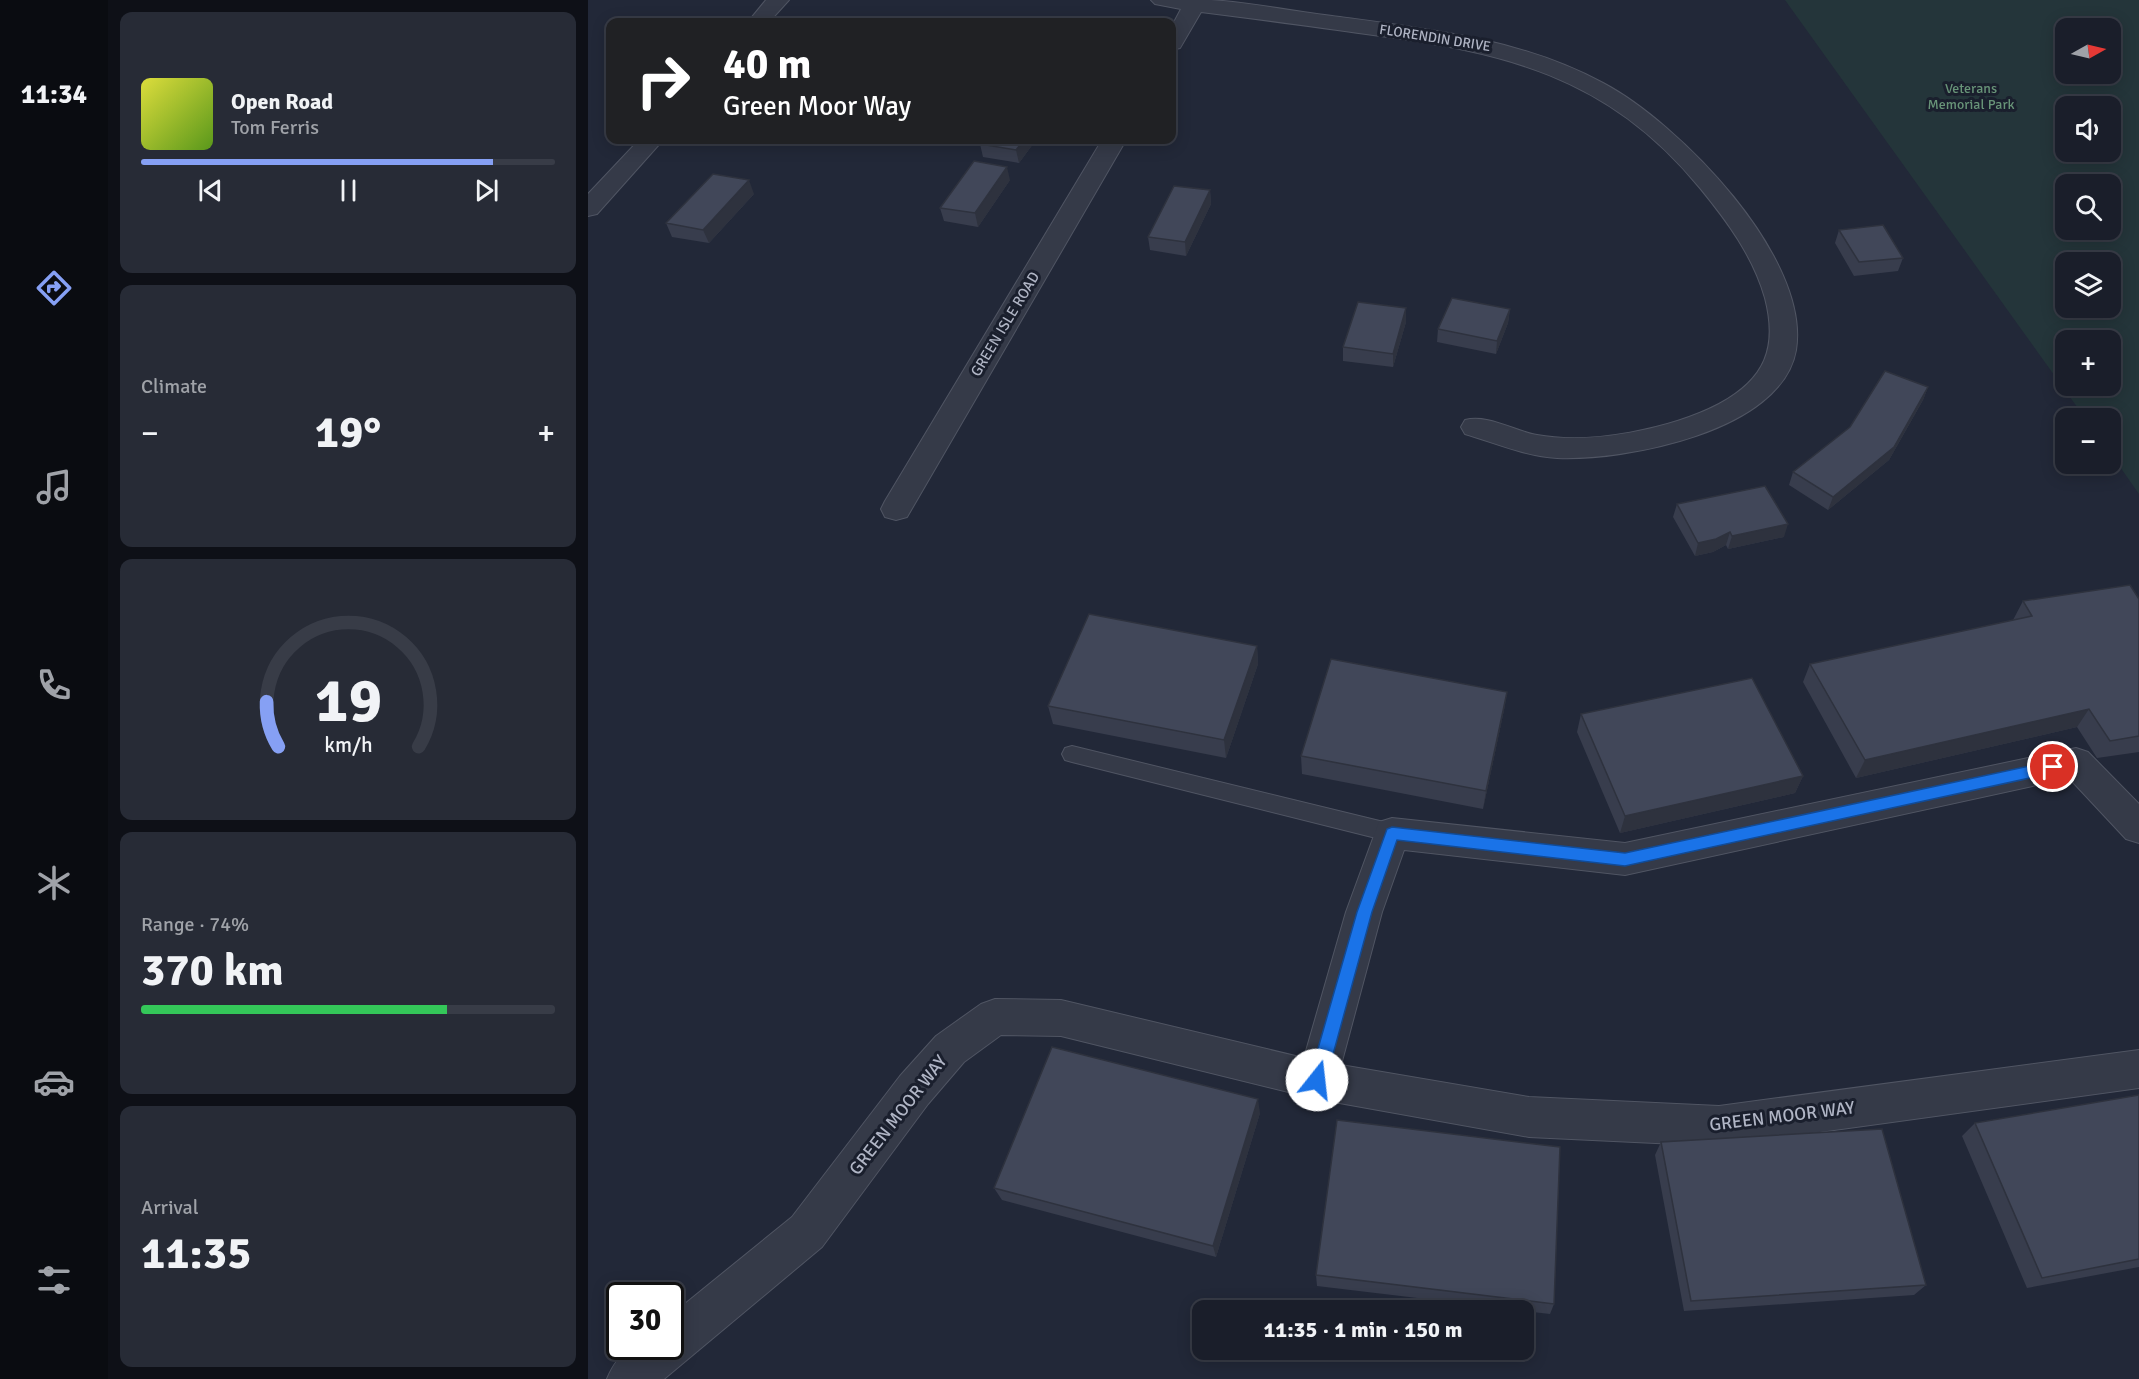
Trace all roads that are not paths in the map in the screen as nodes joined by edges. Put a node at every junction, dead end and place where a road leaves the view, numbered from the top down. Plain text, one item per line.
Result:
1 (778, 0) edge
2 (1161, 0) edge
3 (1195, 4) junction
4 (762, 18) edge
5 (1176, 36) edge
6 (647, 144) edge
7 (1112, 144) edge
8 (588, 209) edge
9 (1475, 427) dead end
10 (896, 509) dead end
11 (1072, 754) dead end
12 (2139, 828) edge
13 (1392, 833) junction
14 (2139, 1069) edge
15 (1317, 1080) junction
16 (684, 1334) edge
17 (652, 1360) edge
18 (629, 1379) edge

1 - 4 street
2 - 3 street, FLORENDIN DRIVE
3 - 5 street
3 - 9 street, FLORENDIN DRIVE
6 - 8 street
7 - 10 street, GREEN ISLE ROAD
11 - 13 lane
12 - 13 street
13 - 15 street
14 - 15 street, GREEN MOOR WAY
15 - 16 street, GREEN MOOR WAY
17 - 18 street, GREEN MOOR WAY

